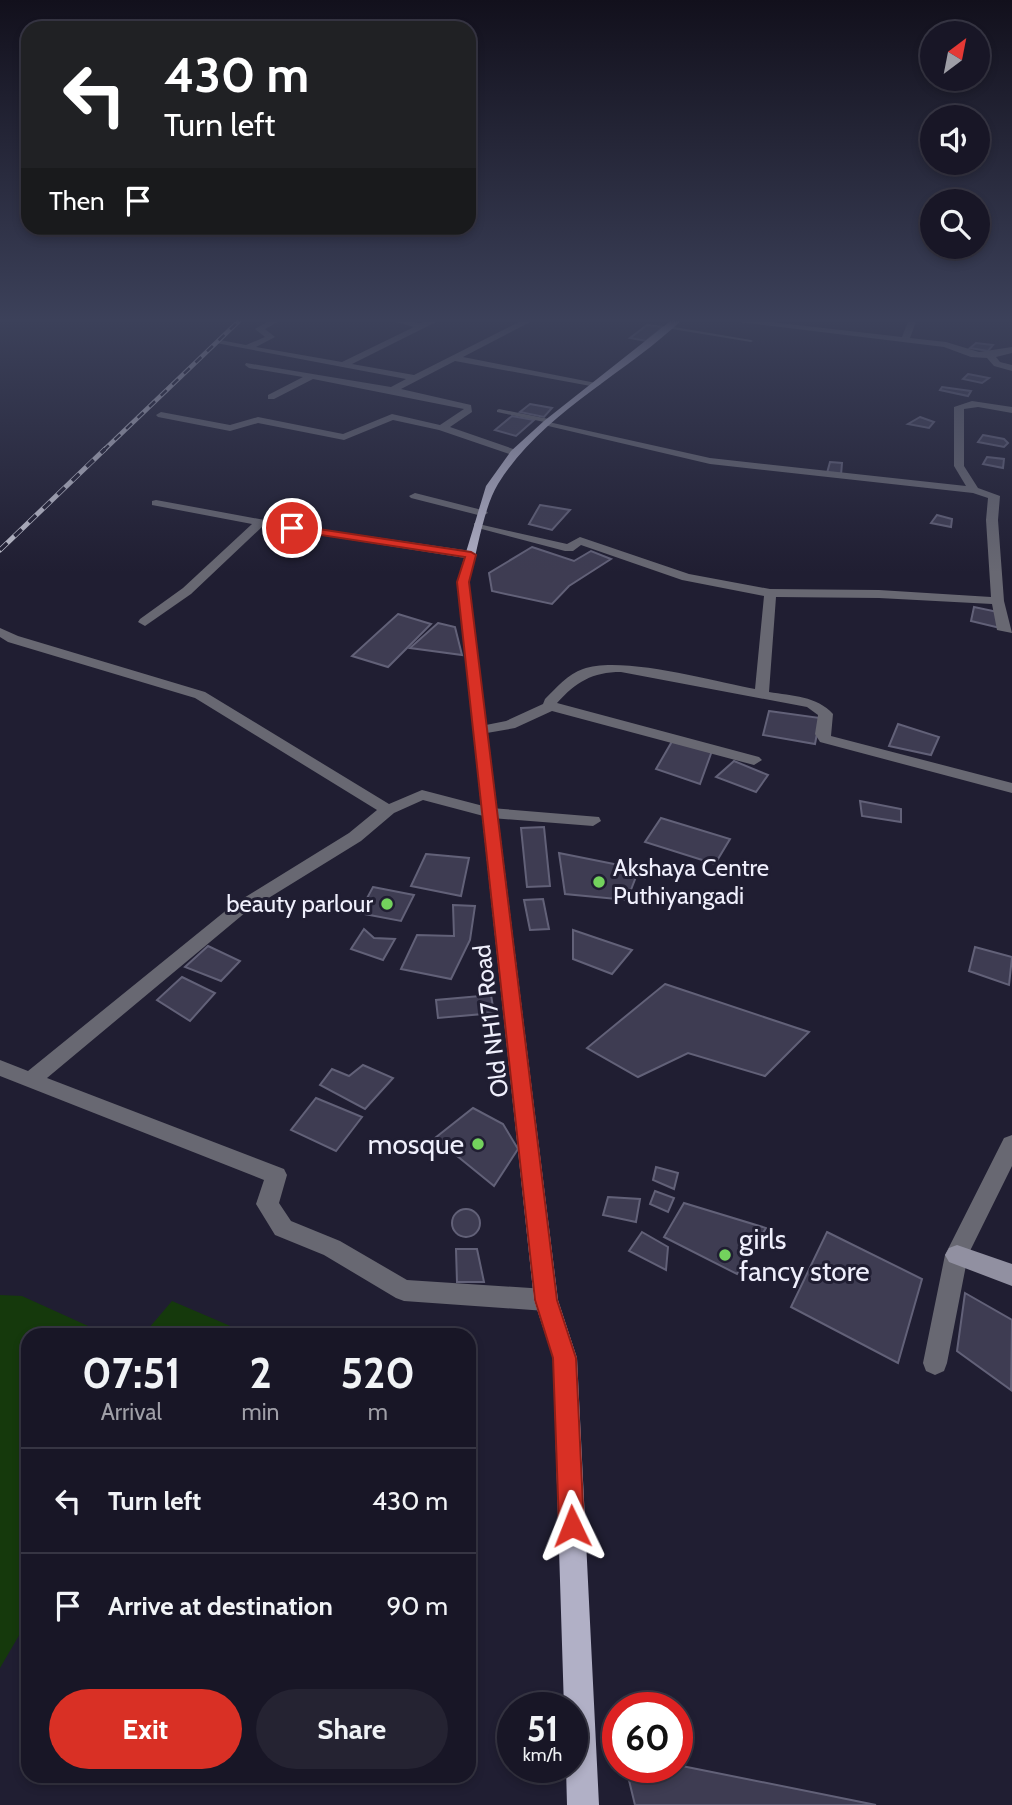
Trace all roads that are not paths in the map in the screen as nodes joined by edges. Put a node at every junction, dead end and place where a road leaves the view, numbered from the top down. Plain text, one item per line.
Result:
1 (451, 403) edge
2 (572, 403) edge
3 (1012, 410) edge
4 (499, 411) dead end
5 (161, 415) dead end
6 (548, 422) junction
7 (442, 428) junction
8 (515, 453) junction
9 (974, 490) junction
10 (415, 496) dead end
11 (156, 503) dead end
12 (480, 519) junction
13 (261, 522) junction
14 (471, 555) junction
15 (770, 593) junction
16 (998, 601) junction
17 (145, 622) dead end
18 (1012, 629) edge
19 (0, 632) edge
20 (761, 694) junction
21 (551, 706) junction
22 (481, 730) junction
23 (754, 760) dead end
24 (1012, 788) edge
25 (388, 810) junction
26 (491, 813) junction
27 (593, 821) dead end
28 (0, 1068) edge
29 (32, 1079) junction
30 (1012, 1144) edge
31 (957, 1255) junction
32 (1012, 1275) edge
33 (546, 1300) junction
34 (935, 1363) dead end
35 (583, 1805) edge

1 - 7 street
2 - 6 main road, Old NH17 Road
3 - 9 street
4 - 6 lane
5 - 7 street
6 - 8 main road, Old NH17 Road
6 - 9 street
7 - 8 street
8 - 12 main road, Old NH17 Road
9 - 16 street
10 - 12 street
11 - 13 street
12 - 14 main road, Old NH17 Road
12 - 15 street
13 - 14 street
13 - 17 street
14 - 22 main road, Old NH17 Road
15 - 16 street
15 - 20 street
16 - 18 street
19 - 25 street
20 - 21 street
20 - 24 street
21 - 22 street
21 - 23 street
22 - 26 main road, Old NH17 Road
25 - 26 street
25 - 29 street
26 - 27 street
26 - 33 main road, Old NH17 Road
28 - 29 street
29 - 33 street
30 - 31 street
31 - 32 main road
31 - 34 street
33 - 35 main road, Old NH17 Road

